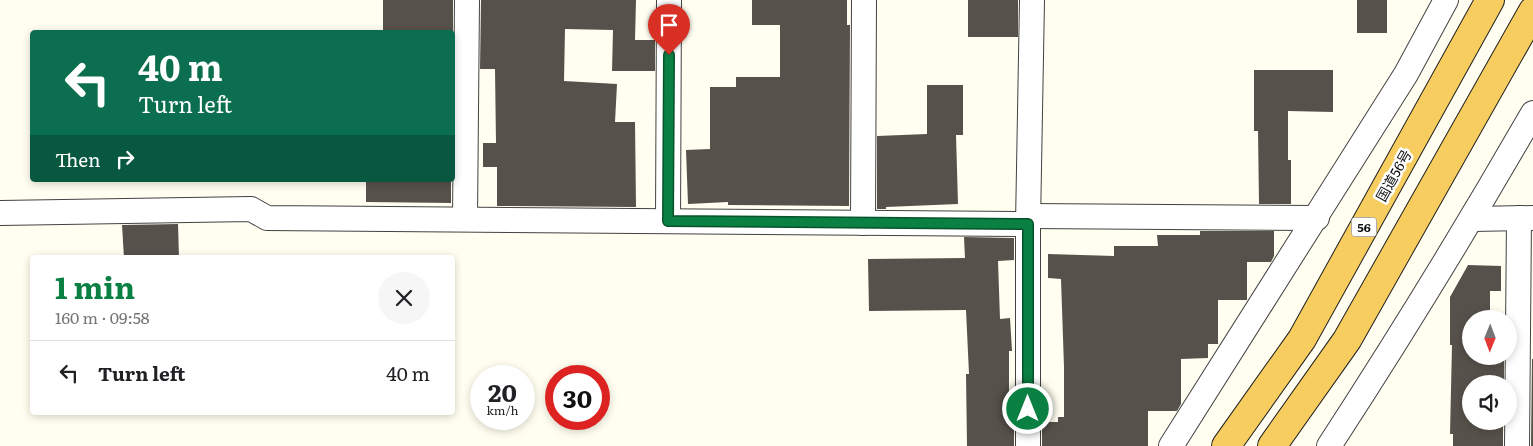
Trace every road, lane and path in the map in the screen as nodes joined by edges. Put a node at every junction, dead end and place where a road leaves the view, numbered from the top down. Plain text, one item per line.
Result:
1 (467, 0) edge
2 (669, 0) edge
3 (864, 0) edge
4 (1032, 0) edge
5 (1446, 0) edge
6 (1490, 0) edge
7 (1533, 11) edge
8 (1533, 113) edge
9 (0, 212) edge
10 (1316, 218) junction
11 (1526, 218) edge
12 (465, 219) junction
13 (1472, 219) junction
14 (1029, 220) junction
15 (668, 221) junction
16 (863, 223) junction
17 (1028, 446) edge
18 (1171, 446) edge
19 (1226, 446) edge
20 (1272, 446) edge
21 (1329, 446) edge
22 (1517, 446) edge

1 - 12 street
2 - 15 street
3 - 16 street
4 - 14 street
5 - 10 street
6 - 19 highway, 国道56号 / 56
7 - 20 highway
8 - 13 street
9 - 12 street
10 - 14 street
10 - 18 street
11 - 13 street
11 - 22 street
12 - 15 street
13 - 21 street
14 - 16 street
14 - 17 street
15 - 16 street

